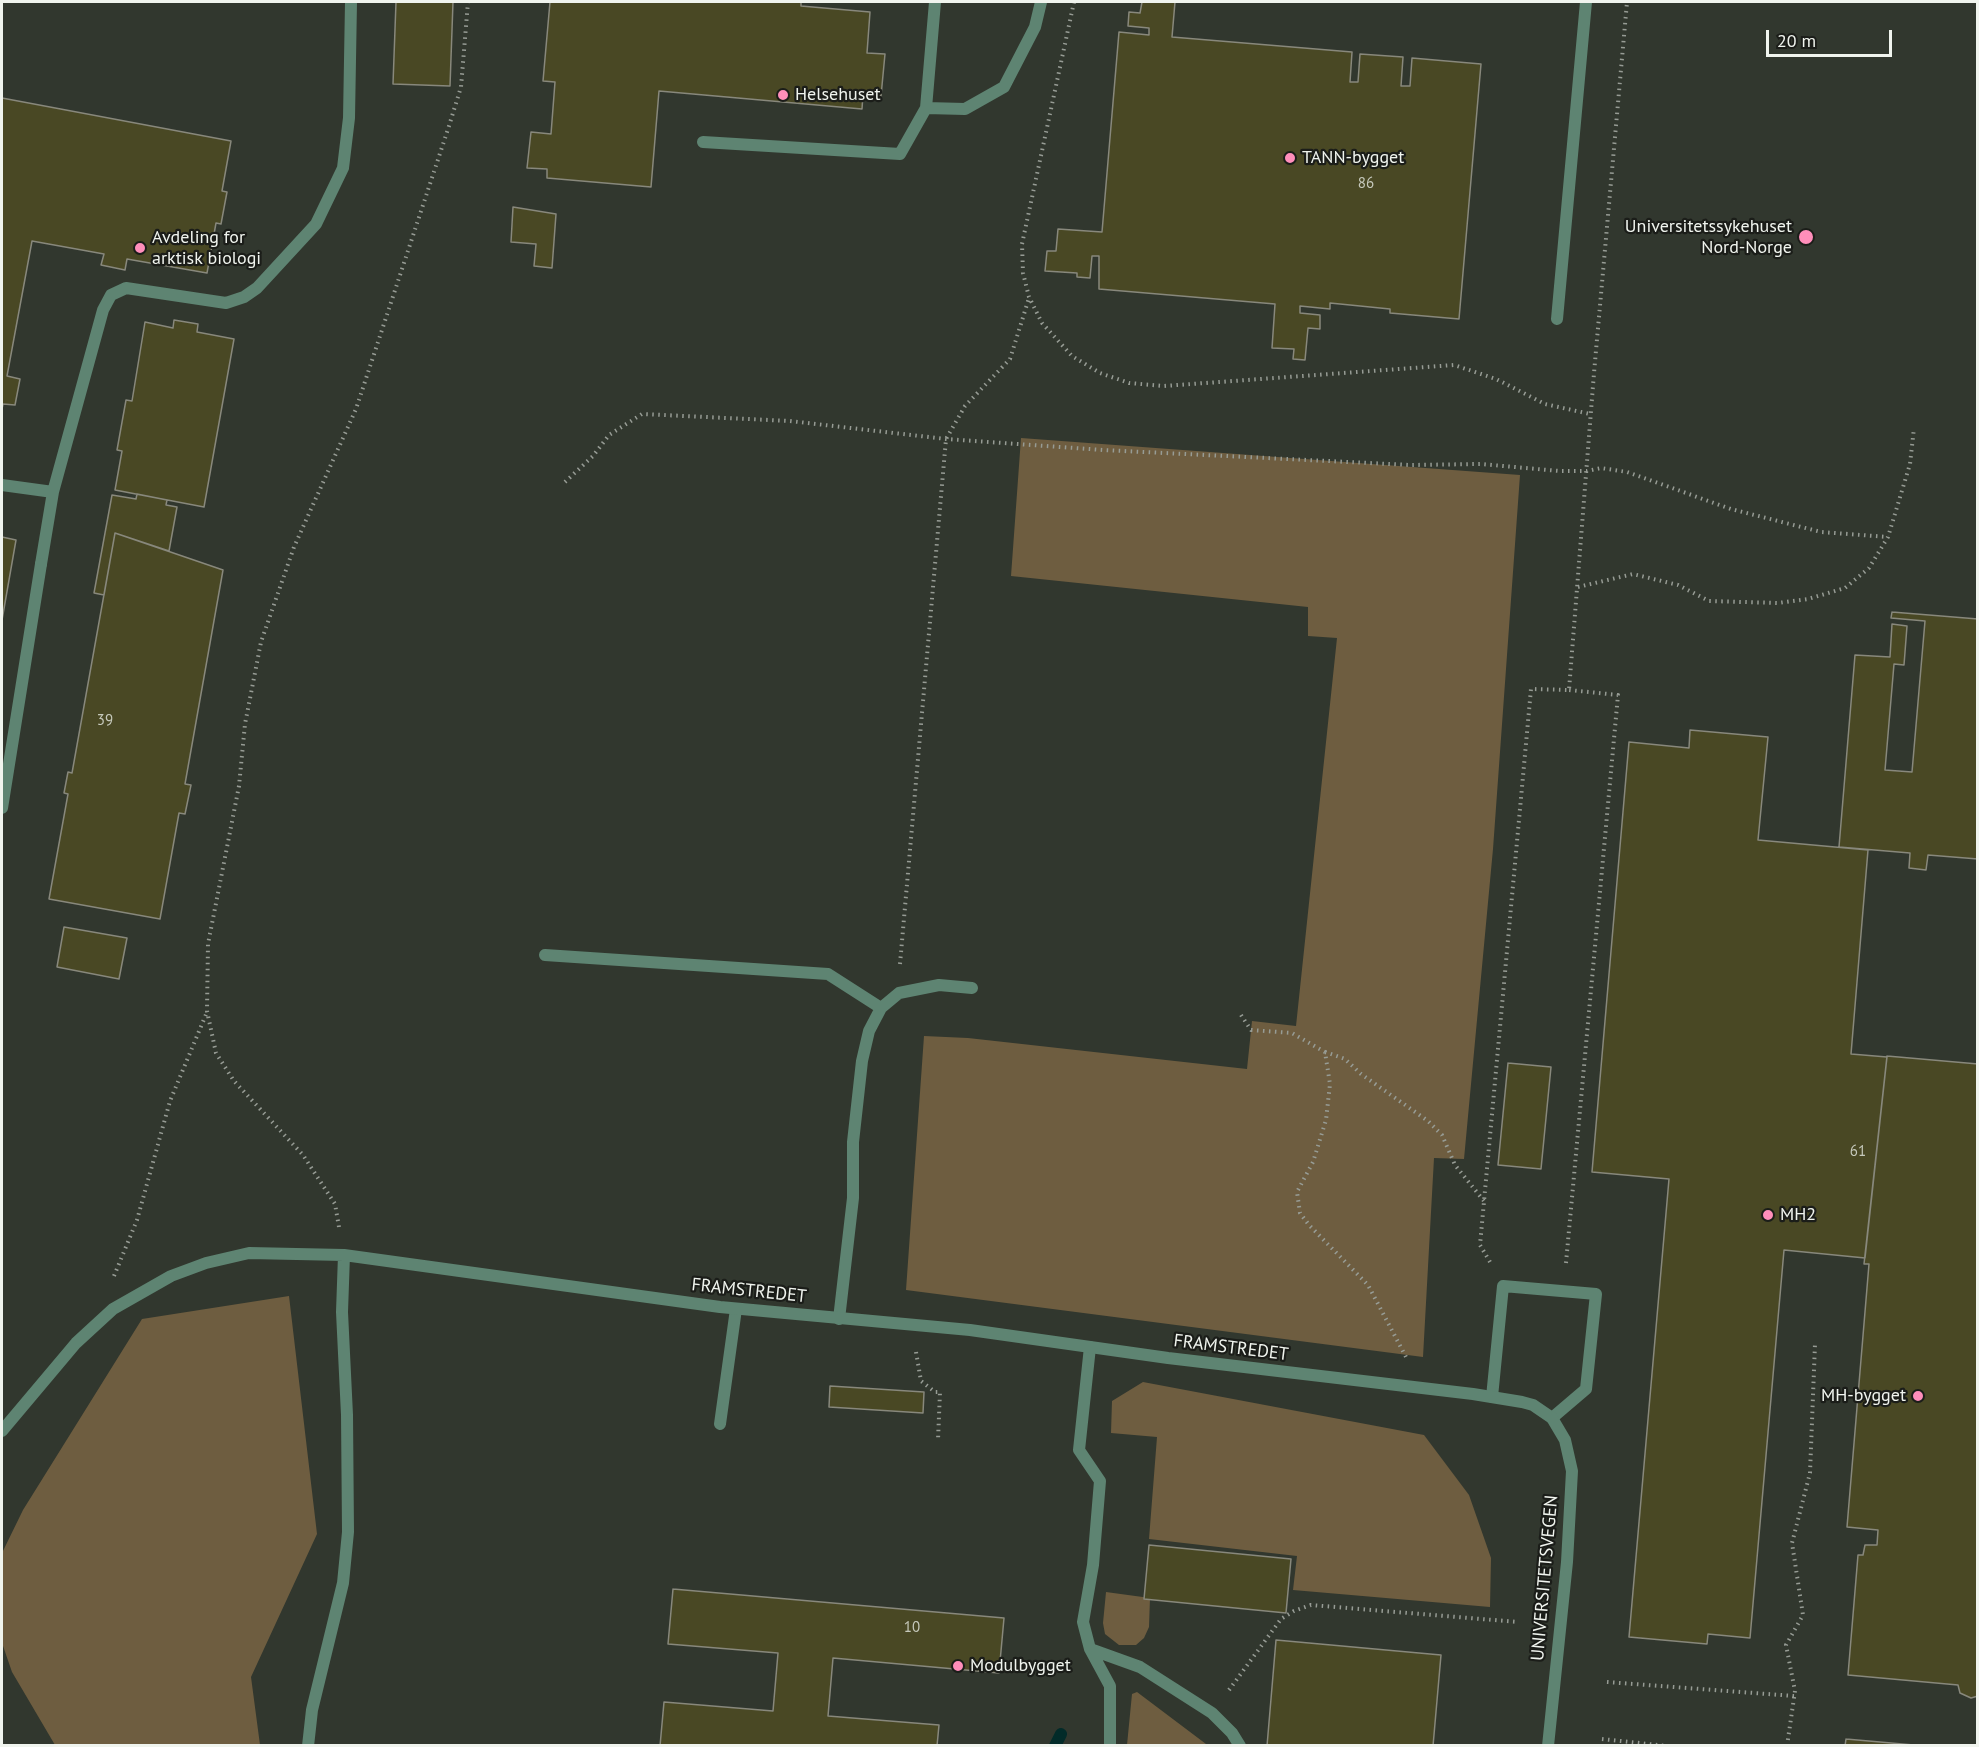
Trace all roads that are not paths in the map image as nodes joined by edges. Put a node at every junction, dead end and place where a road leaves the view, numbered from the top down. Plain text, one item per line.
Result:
1 (351, 2) edge
2 (935, 2) edge
3 (1041, 2) edge
4 (1586, 2) edge
5 (926, 108) junction
6 (704, 142) dead end
7 (1557, 318) dead end
8 (2, 485) edge
9 (53, 492) junction
10 (2, 808) edge
11 (545, 954) dead end
12 (972, 988) dead end
13 (881, 1008) junction
14 (344, 1255) junction
15 (736, 1309) junction
16 (839, 1319) junction
17 (1090, 1347) junction
18 (1492, 1397) junction
19 (1552, 1418) junction
20 (720, 1424) dead end
21 (2, 1431) edge
22 (1090, 1649) junction
23 (308, 1746) edge
24 (1110, 1746) edge
25 (1240, 1746) edge
26 (1548, 1746) edge

1 - 9 street
2 - 5 street
3 - 5 street
4 - 7 street
5 - 6 street
8 - 9 street
9 - 10 street
11 - 13 street
12 - 13 street
13 - 16 street
14 - 15 street, FRAMSTREDET
14 - 21 street, FRAMSTREDET
14 - 23 street
15 - 16 street, FRAMSTREDET
15 - 20 street
16 - 17 street, FRAMSTREDET
17 - 18 street, FRAMSTREDET
17 - 22 street
18 - 19 street, FRAMSTREDET
18 - 19 street
19 - 26 street, UNIVERSITETSVEGEN
22 - 24 street
22 - 25 street

